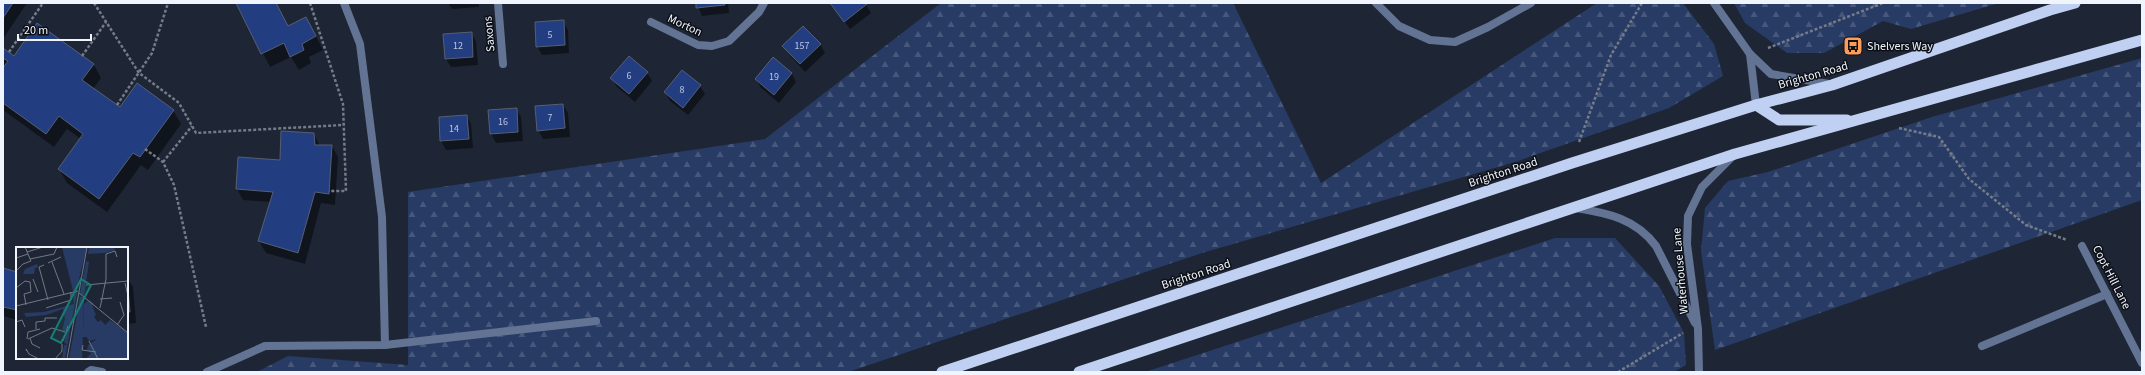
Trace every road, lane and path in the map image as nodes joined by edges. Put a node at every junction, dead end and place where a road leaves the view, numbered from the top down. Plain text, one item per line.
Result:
1 (43, 3) edge
2 (94, 3) edge
3 (168, 3) edge
4 (310, 3) edge
5 (344, 3) edge
6 (498, 3) edge
7 (764, 3) edge
8 (1376, 3) edge
9 (1531, 3) edge
10 (1642, 3) edge
11 (1714, 3) edge
12 (1882, 3) edge
13 (2075, 3) edge
14 (106, 22) junction
15 (651, 22) dead end
16 (2142, 40) edge
17 (9, 52) dead end
18 (1750, 54) junction
19 (82, 56) dead end
20 (503, 64) dead end
21 (139, 73) junction
22 (1832, 85) junction
23 (117, 105) dead end
24 (1756, 105) junction
25 (1863, 120) junction
26 (192, 126) junction
27 (344, 126) junction
28 (1893, 126) dead end
29 (145, 149) dead end
30 (1735, 154) junction
31 (163, 162) junction
32 (1572, 164) junction
33 (330, 191) dead end
34 (1575, 208) junction
35 (2082, 246) joint
36 (2107, 294) junction
37 (596, 321) dead end
38 (206, 327) dead end
39 (1698, 329) junction
40 (385, 345) junction
41 (1982, 346) dead end
42 (2142, 363) edge
43 (88, 372) edge
44 (102, 372) edge
45 (207, 372) edge
46 (942, 372) edge
47 (1079, 372) edge
48 (1618, 372) edge
49 (1699, 372) edge

1 - 17 path
2 - 14 path
3 - 21 path
4 - 27 path
5 - 40 street
6 - 20 street, Saxons
7 - 15 street, Morton
8 - 9 street
10 - 32 path
11 - 18 street
12 - 18 path
13 - 22 highway, Brighton Road
14 - 19 path
14 - 21 path
16 - 25 highway
18 - 22 street
18 - 24 street
21 - 23 path
21 - 26 path
22 - 24 highway, Brighton Road
24 - 25 highway
24 - 32 highway, Brighton Road
25 - 30 highway
26 - 27 path
26 - 31 path
27 - 33 path
28 - 35 path
29 - 31 path
30 - 34 highway
30 - 39 street, Waterhouse Lane
31 - 38 path
32 - 46 highway, Brighton Road
34 - 39 street, Waterhouse Lane
34 - 47 highway
35 - 36 street, Copt Hill Lane
36 - 41 street
36 - 42 street, Copt Hill Lane
37 - 40 street
39 - 48 path
39 - 49 street, Waterhouse Lane
40 - 45 street
43 - 44 street

